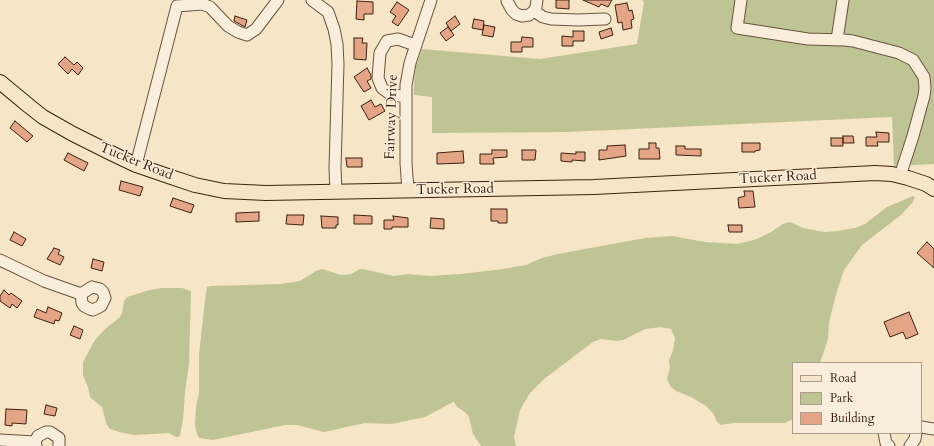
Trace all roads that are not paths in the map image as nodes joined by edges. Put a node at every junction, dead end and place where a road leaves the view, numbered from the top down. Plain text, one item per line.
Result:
1 (278, 0) edge
2 (312, 0) edge
3 (431, 0) edge
4 (505, 0) edge
5 (537, 0) edge
6 (741, 0) edge
7 (843, 0) edge
8 (203, 2) edge
9 (534, 11) junction
10 (605, 19) dead end
11 (837, 40) junction
12 (415, 45) junction
13 (0, 82) edge
14 (405, 97) junction
15 (136, 165) junction
16 (900, 176) junction
17 (934, 189) edge
18 (408, 190) junction
19 (336, 192) junction
20 (0, 260) edge
21 (81, 294) dead end
22 (922, 427) edge
23 (934, 429) edge
24 (884, 434) edge
25 (916, 434) edge
26 (0, 440) edge
27 (35, 444) edge
28 (59, 446) edge
29 (889, 446) edge
30 (910, 446) edge

1 - 8 street
2 - 19 street
3 - 12 street, Fairway Drive
4 - 9 street
5 - 9 street
6 - 11 street
7 - 11 street
8 - 15 street
9 - 10 street
11 - 16 street
12 - 14 street, Fairway Drive
12 - 14 street
13 - 15 main road, Tucker Road
14 - 18 street, Fairway Drive
15 - 19 main road, Tucker Road
16 - 17 main road, Tucker Road
16 - 18 main road, Tucker Road
18 - 19 main road, Tucker Road
20 - 21 street
22 - 23 street
24 - 29 street
25 - 30 street
26 - 27 street
27 - 28 street

